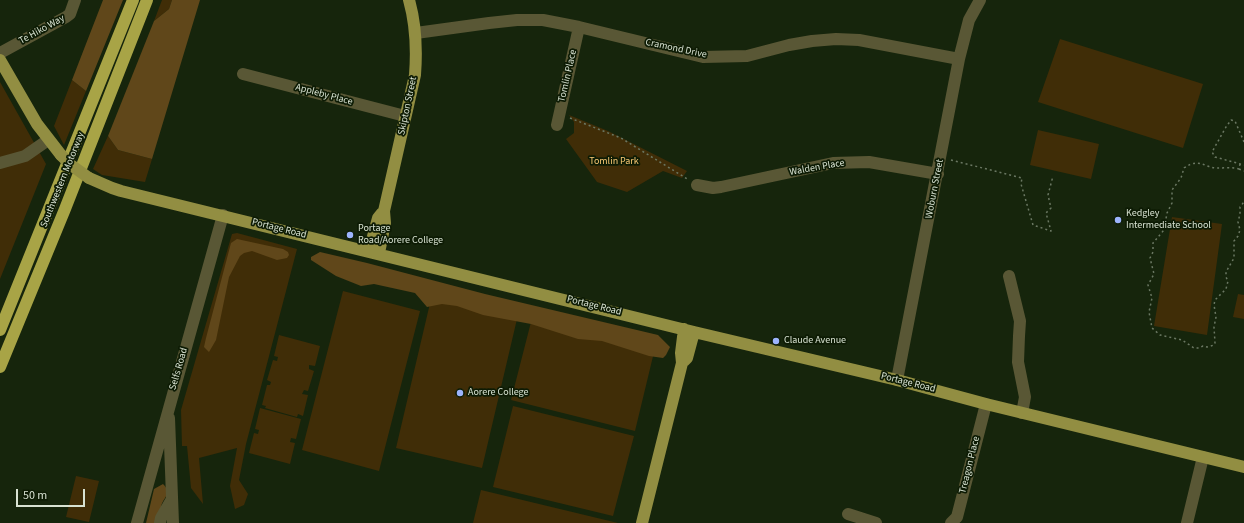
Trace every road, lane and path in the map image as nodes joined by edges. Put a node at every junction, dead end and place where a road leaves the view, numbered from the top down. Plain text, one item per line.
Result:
1 (75, 0) edge
2 (133, 0) edge
3 (147, 0) edge
4 (409, 0) edge
5 (980, 0) edge
6 (579, 27) junction
7 (416, 32) junction
8 (0, 53) edge
9 (959, 59) junction
10 (0, 60) edge
11 (243, 74) dead end
12 (405, 116) junction
13 (558, 120) joint
14 (48, 140) junction
15 (1244, 142) edge
16 (941, 157) junction
17 (0, 163) edge
18 (1240, 164) junction
19 (1244, 164) edge
20 (1239, 169) junction
21 (1244, 171) edge
22 (938, 174) junction
23 (1053, 176) dead end
24 (697, 185) joint
25 (1244, 202) edge
26 (223, 215) junction
27 (374, 252) junction
28 (1008, 276) dead end
29 (0, 330) edge
30 (689, 330) junction
31 (0, 367) edge
32 (897, 380) junction
33 (986, 404) junction
34 (168, 408) junction
35 (1022, 413) junction
36 (1203, 457) junction
37 (1244, 467) edge
38 (172, 498) junction
39 (848, 514) dead end
40 (137, 523) edge
41 (160, 523) edge
42 (173, 523) edge
43 (642, 523) edge
44 (876, 523) edge
45 (951, 523) edge
46 (1187, 523) edge

1 - 8 street, Te Hiko Way
2 - 29 highway, Southwestern Motorway
3 - 31 highway, Southwestern Motorway
4 - 7 main road, Skipton Street
5 - 9 street, Woburn Street
6 - 7 street, Cramond Drive
6 - 9 street, Cramond Drive
6 - 13 street, Tomlin Place
7 - 12 main road, Skipton Street
9 - 16 street, Woburn Street
10 - 14 main road, Portage Road
11 - 12 street, Appleby Place
12 - 27 main road, Skipton Street
13 - 24 path
14 - 17 street
14 - 26 main road, Portage Road, bridge
15 - 18 path
16 - 22 street, Woburn Street
16 - 23 path
18 - 19 path
18 - 20 path
20 - 21 path
20 - 25 path
22 - 24 street, Walden Place
22 - 32 street, Woburn Street
26 - 27 main road, Portage Road
26 - 34 street, Selfs Road
27 - 30 main road, Portage Road
28 - 35 street
30 - 32 main road, Portage Road
30 - 43 main road
32 - 33 main road, Portage Road
33 - 35 main road, Portage Road
33 - 45 street, Treagon Place
34 - 38 street
34 - 40 street, Selfs Road
35 - 36 main road, Portage Road
36 - 37 main road, Portage Road
36 - 46 street
38 - 41 street
38 - 42 street
39 - 44 street

